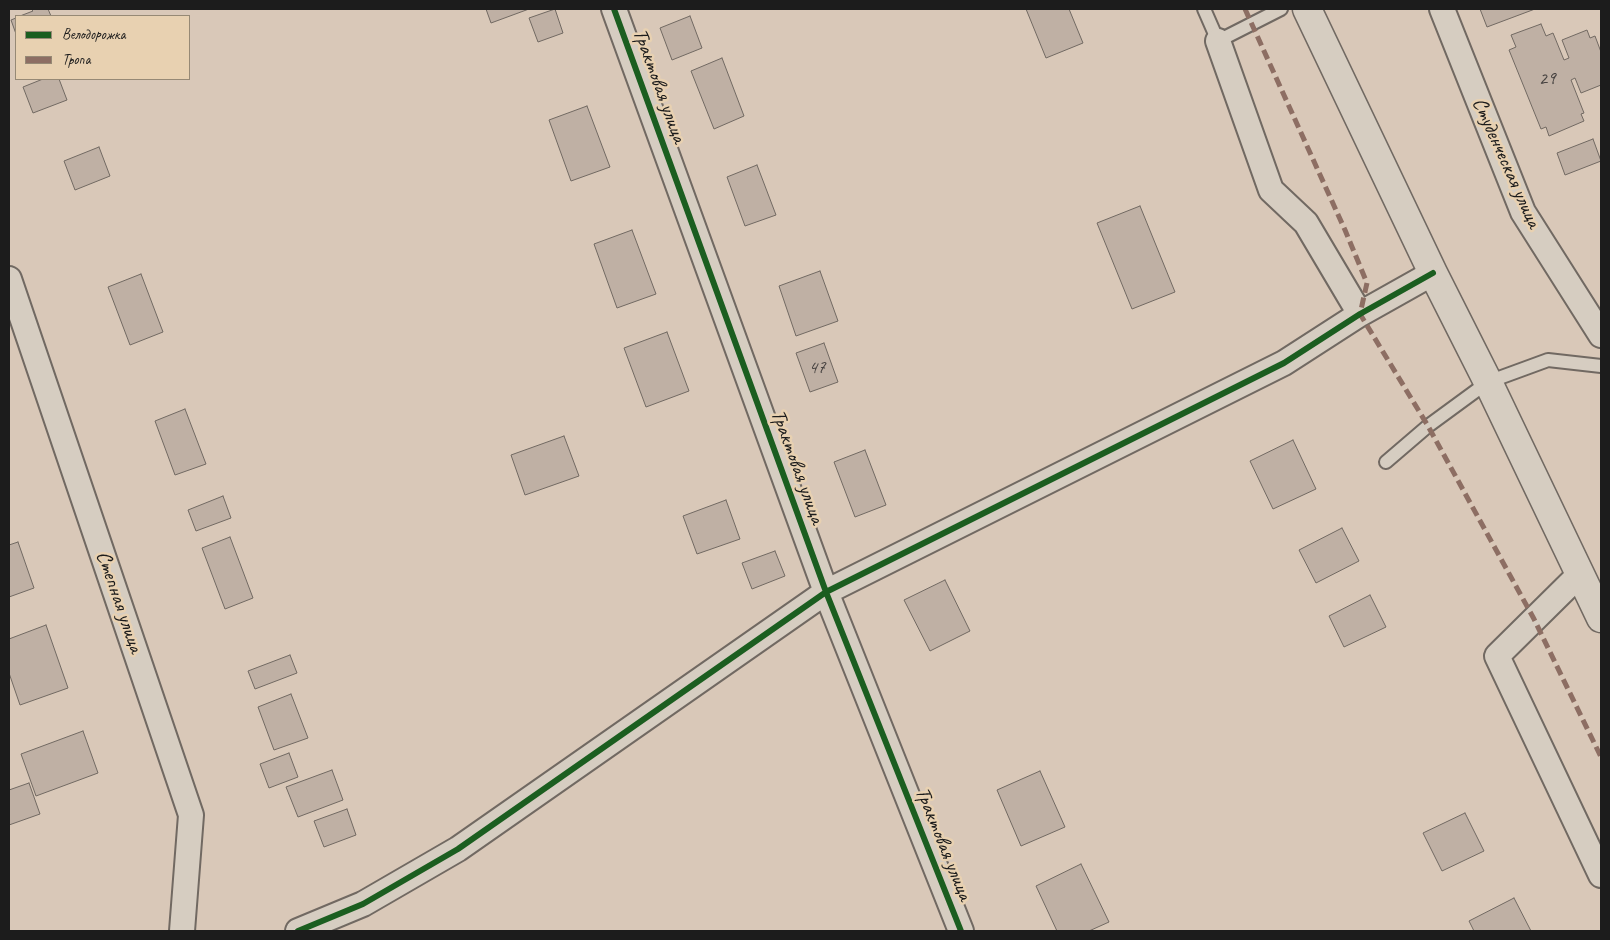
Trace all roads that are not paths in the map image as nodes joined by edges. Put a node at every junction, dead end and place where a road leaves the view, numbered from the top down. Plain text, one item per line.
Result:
1 (614, 9) edge
2 (1204, 9) edge
3 (1281, 9) edge
4 (1307, 9) edge
5 (1442, 9) edge
6 (1218, 41) junction
7 (1433, 273) junction
8 (9, 279) edge
9 (1360, 314) junction
10 (1601, 335) edge
11 (1601, 366) edge
12 (1488, 382) junction
13 (1386, 462) dead end
14 (1580, 574) junction
15 (826, 592) junction
16 (1601, 618) edge
17 (1601, 875) edge
18 (182, 931) edge
19 (298, 931) edge
20 (961, 931) edge

1 - 15 street, Трактовая улица
2 - 6 lane
3 - 6 lane
4 - 7 main road
5 - 10 street, Студенческая улица
6 - 9 street
7 - 9 street
7 - 12 main road
8 - 18 street, Степная улица
9 - 15 street
11 - 12 lane
12 - 13 lane
12 - 14 main road
14 - 16 main road
14 - 17 street
15 - 19 street
15 - 20 street, Трактовая улица

